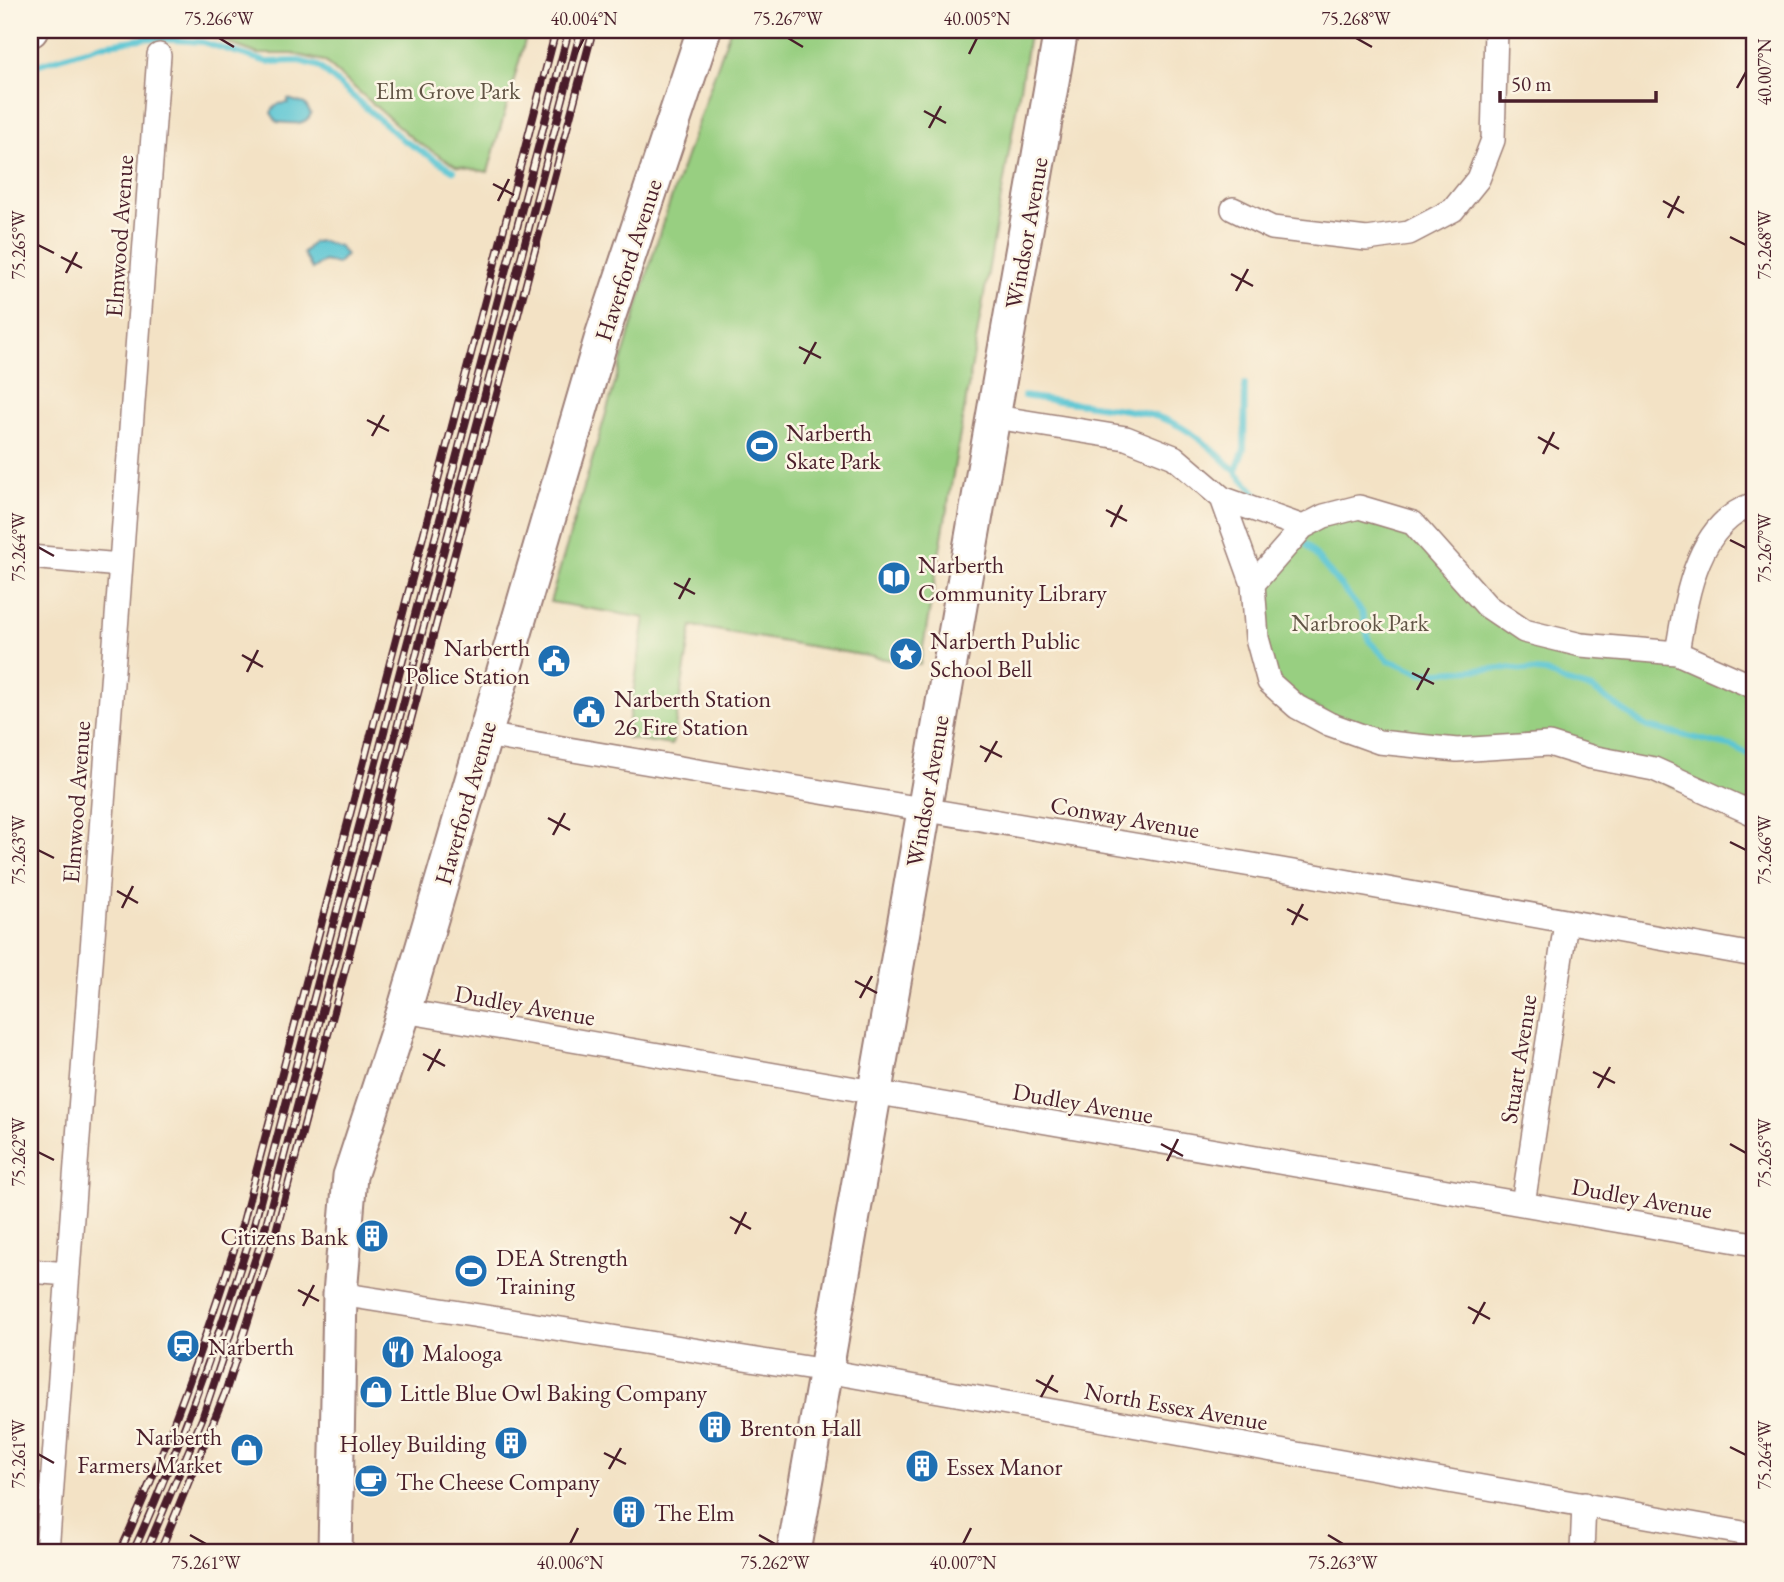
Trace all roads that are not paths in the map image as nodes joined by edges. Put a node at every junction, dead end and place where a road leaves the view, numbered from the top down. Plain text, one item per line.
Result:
1 (704, 30) edge
2 (1062, 30) edge
3 (1496, 30) edge
4 (159, 55) dead end
5 (1233, 209) dead end
6 (995, 417) junction
7 (1222, 498) junction
8 (1754, 504) edge
9 (1303, 527) junction
10 (30, 557) edge
11 (120, 565) junction
12 (1253, 584) junction
13 (1677, 653) junction
14 (1754, 687) edge
15 (485, 735) junction
16 (922, 810) junction
17 (1754, 814) edge
18 (1566, 923) junction
19 (1754, 955) edge
20 (404, 1011) junction
21 (875, 1094) junction
22 (1523, 1204) junction
23 (1754, 1244) edge
24 (30, 1271) edge
25 (68, 1273) junction
26 (340, 1294) junction
27 (826, 1371) junction
28 (1584, 1504) junction
29 (1754, 1535) edge
30 (47, 1552) edge
31 (335, 1552) edge
32 (794, 1552) edge
33 (1582, 1552) edge

1 - 15 street, Haverford Avenue
2 - 6 street, Windsor Avenue
3 - 5 street
4 - 11 street, Elmwood Avenue
6 - 7 street
6 - 16 street, Windsor Avenue
7 - 9 street
7 - 12 street
8 - 13 street
9 - 12 street
9 - 13 street
10 - 11 street
11 - 25 street, Elmwood Avenue
12 - 17 street
13 - 14 street
15 - 16 street, Conway Avenue
15 - 20 street, Haverford Avenue
16 - 18 street, Conway Avenue
16 - 21 street, Windsor Avenue
18 - 19 street, Conway Avenue
18 - 22 street, Stuart Avenue
20 - 21 street, Dudley Avenue
20 - 26 street, Haverford Avenue
21 - 22 street, Dudley Avenue
21 - 27 street, Windsor Avenue
22 - 23 street, Dudley Avenue
24 - 25 street
25 - 30 street, Elmwood Avenue
26 - 27 street, North Essex Avenue
26 - 31 street, Haverford Avenue
27 - 28 street, North Essex Avenue
27 - 32 street, Windsor Avenue
28 - 29 street, North Essex Avenue
28 - 33 street

